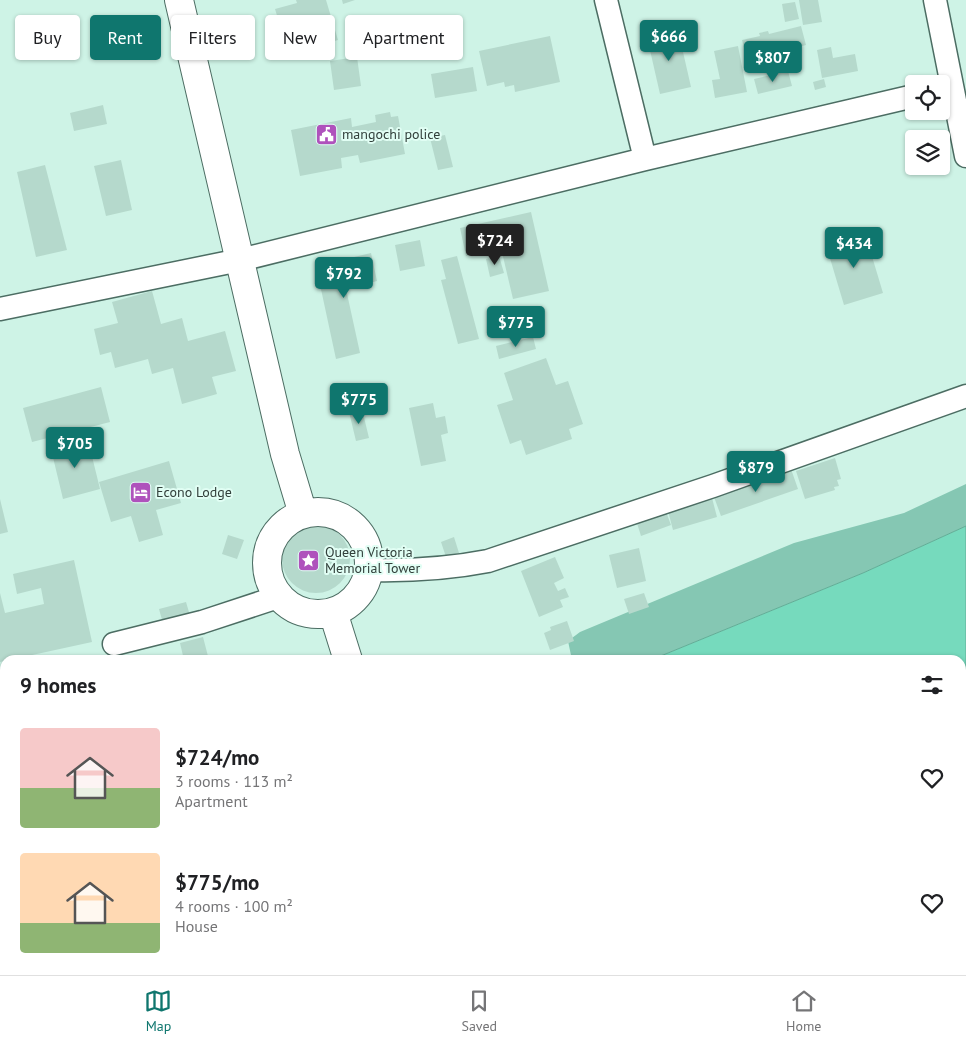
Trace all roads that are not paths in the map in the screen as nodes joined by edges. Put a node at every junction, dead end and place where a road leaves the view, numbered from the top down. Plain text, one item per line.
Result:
1 (179, 0) edge
2 (606, 0) edge
3 (935, 0) edge
4 (953, 88) edge
5 (905, 98) edge
6 (966, 156) edge
7 (645, 159) junction
8 (240, 260) junction
9 (0, 309) edge
10 (966, 396) edge
11 (303, 514) junction
12 (368, 570) junction
13 (278, 597) junction
14 (333, 612) junction
15 (114, 644) dead end
16 (346, 655) edge

1 - 8 highway
2 - 7 street
3 - 4 street
4 - 6 street
5 - 7 street
7 - 8 street
8 - 9 street
8 - 11 highway
10 - 12 street
11 - 12 highway
11 - 13 highway
12 - 14 highway
13 - 14 highway
13 - 15 street
14 - 16 highway

